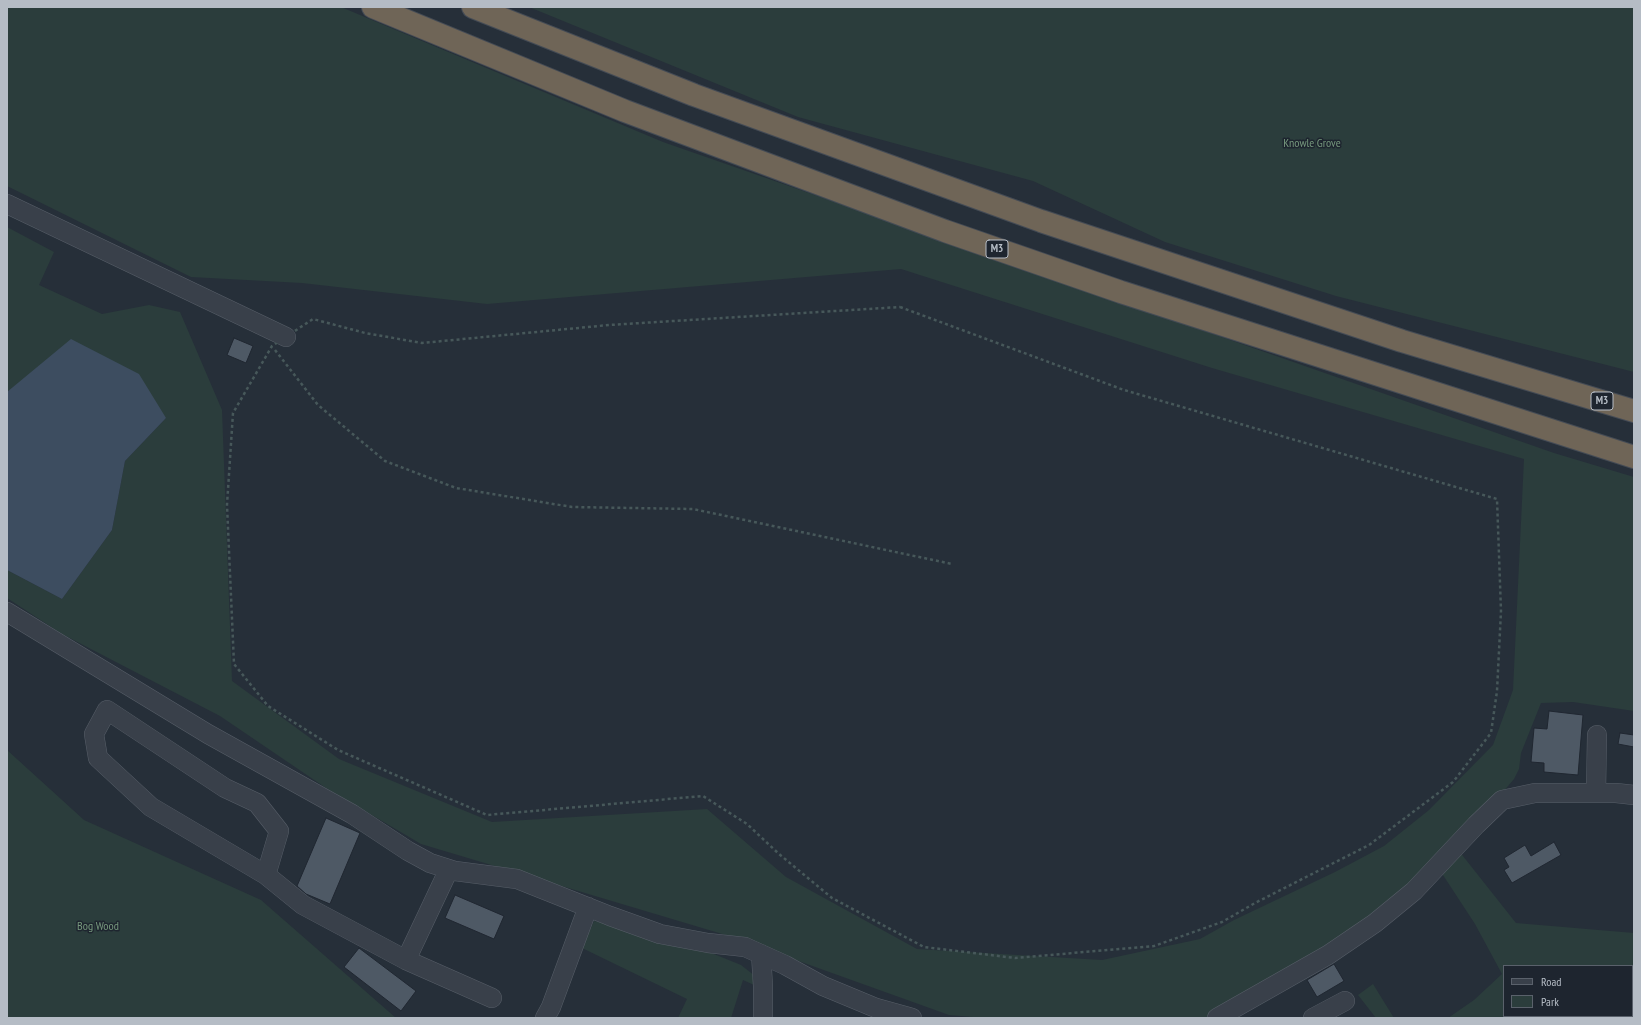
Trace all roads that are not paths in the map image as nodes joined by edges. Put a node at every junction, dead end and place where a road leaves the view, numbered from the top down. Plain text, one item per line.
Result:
1 (373, 7) edge
2 (473, 7) edge
3 (7, 204) edge
4 (279, 342) road end
5 (1634, 411) edge
6 (1634, 457) edge
7 (7, 612) edge
8 (1597, 735) dead end
9 (1596, 793) junction
10 (1634, 795) edge
11 (450, 869) junction
12 (266, 875) junction
13 (588, 907) junction
14 (761, 954) junction
15 (406, 960) junction
16 (492, 998) dead end
17 (1345, 1000) dead end
18 (545, 1018) edge
19 (763, 1018) edge
20 (912, 1018) edge
21 (1217, 1018) edge
22 (1314, 1018) edge

1 - 6 highway, M3
2 - 5 highway, M3
3 - 4 lane
7 - 11 lane
8 - 9 lane
9 - 10 lane
9 - 21 lane
11 - 13 lane
11 - 15 lane
12 - 12 lane
12 - 15 lane
13 - 14 lane
13 - 18 lane
14 - 19 lane
14 - 20 lane
15 - 16 lane
17 - 22 lane

